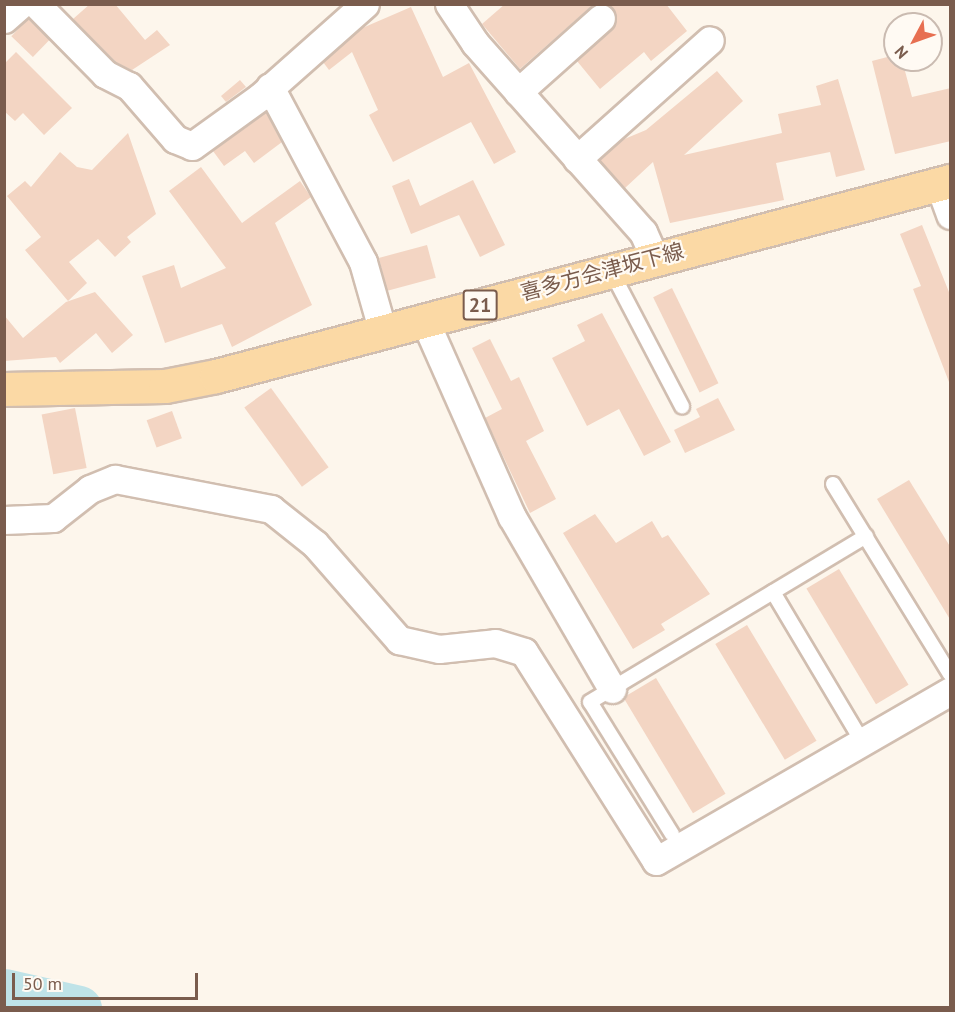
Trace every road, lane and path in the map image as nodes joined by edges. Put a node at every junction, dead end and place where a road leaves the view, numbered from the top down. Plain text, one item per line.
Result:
1 (21, 4) edge
2 (36, 4) edge
3 (365, 4) edge
4 (449, 4) edge
5 (601, 18) dead end
6 (4, 19) edge
7 (710, 40) dead end
8 (270, 87) junction
9 (518, 92) junction
10 (576, 159) junction
11 (945, 183) edge
12 (951, 215) edge
13 (654, 257) junction
14 (610, 269) junction
15 (425, 321) junction
16 (383, 332) junction
17 (4, 389) edge
18 (682, 406) dead end
19 (833, 484) dead end
20 (4, 520) edge
21 (867, 536) junction
22 (773, 592) junction
23 (951, 674) edge
24 (612, 688) junction
25 (951, 692) edge
26 (863, 743) junction
27 (672, 834) dead end

1 - 6 street
2 - 8 street
3 - 8 street
4 - 9 street
5 - 9 street
7 - 10 street
8 - 16 street
9 - 10 street
10 - 13 street
11 - 12 street
11 - 13 main road, 喜多方会津坂下線 / 21
13 - 14 main road, 喜多方会津坂下線 / 21
14 - 15 main road, 喜多方会津坂下線 / 21
14 - 18 lane
15 - 16 main road, 喜多方会津坂下線 / 21
15 - 24 street
16 - 17 main road, 喜多方会津坂下線 / 21
19 - 21 lane
20 - 26 street
21 - 22 lane
21 - 23 lane
22 - 24 lane
22 - 26 lane
24 - 27 lane
25 - 26 street

